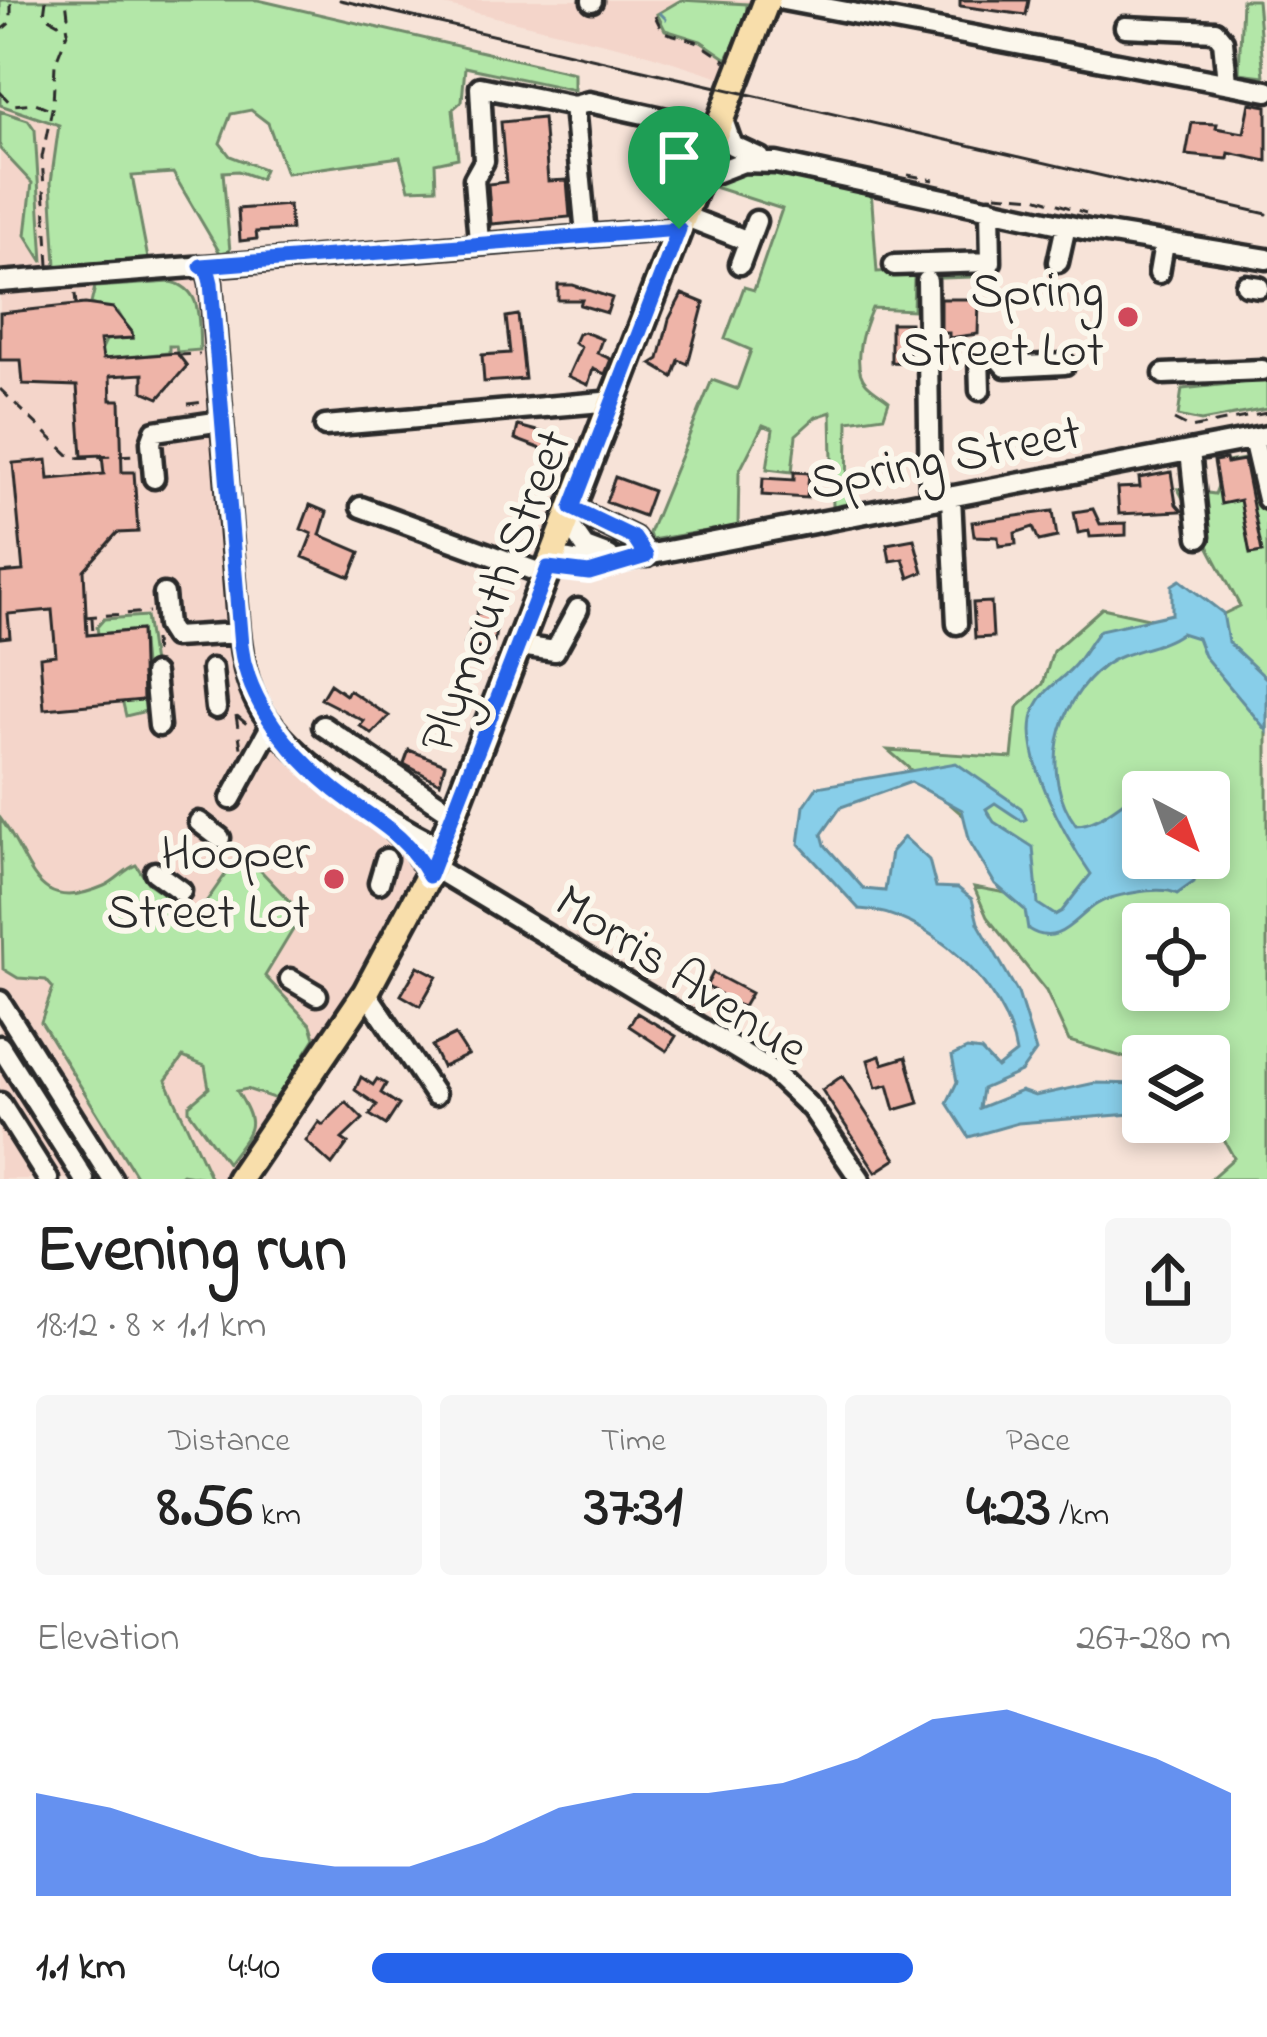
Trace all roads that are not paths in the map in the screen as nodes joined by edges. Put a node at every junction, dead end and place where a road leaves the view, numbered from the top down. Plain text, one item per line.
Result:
1 (765, 4) edge
2 (1125, 27) dead end
3 (1227, 82) junction
4 (1267, 91) edge
5 (574, 106) junction
6 (720, 123) junction
7 (776, 163) junction
8 (699, 178) junction
9 (988, 201) junction
10 (756, 221) dead end
11 (681, 222) junction
12 (1066, 226) junction
13 (586, 235) junction
14 (748, 241) junction
15 (479, 242) junction
16 (1164, 244) junction
17 (1059, 256) dead end
18 (740, 264) dead end
19 (201, 266) junction
20 (894, 266) dead end
21 (1258, 273) edge
22 (1161, 274) dead end
23 (927, 281) dead end
24 (0, 282) edge
25 (1065, 364) dead end
26 (1262, 370) dead end
27 (1164, 374) dead end
28 (980, 390) dead end
29 (614, 401) junction
30 (222, 421) junction
31 (325, 426) dead end
32 (1260, 438) edge
33 (1190, 452) junction
34 (154, 478) dead end
35 (951, 496) junction
36 (930, 499) junction
37 (1267, 499) edge
38 (361, 507) dead end
39 (570, 514) junction
40 (1199, 537) dead end
41 (637, 557) junction
42 (549, 567) junction
43 (164, 594) dead end
44 (578, 609) dead end
45 (957, 624) dead end
46 (239, 633) junction
47 (520, 646) junction
48 (155, 666) road end
49 (212, 669) dead end
50 (216, 708) dead end
51 (159, 726) dead end
52 (323, 726) dead end
53 (264, 729) junction
54 (293, 745) junction
55 (231, 799) dead end
56 (455, 814) junction
57 (199, 822) dead end
58 (220, 838) dead end
59 (386, 859) dead end
60 (435, 864) junction
61 (155, 872) dead end
62 (379, 883) dead end
63 (181, 891) dead end
64 (290, 980) dead end
65 (366, 992) junction
66 (317, 995) dead end
67 (0, 1001) edge
68 (0, 1046) edge
69 (31, 1052) junction
70 (6, 1067) edge
71 (435, 1096) dead end
72 (0, 1103) edge
73 (48, 1179) edge
74 (84, 1179) edge
75 (112, 1179) edge
76 (239, 1179) edge
77 (860, 1179) edge

1 - 3 street
1 - 6 main road, Plymouth Street
2 - 3 street
3 - 4 street
5 - 6 street
5 - 13 street
5 - 15 street
6 - 7 street
6 - 8 main road, Plymouth Street
7 - 8 street
7 - 9 street
8 - 11 main road, Plymouth Street
9 - 12 street
9 - 20 street
10 - 14 street
11 - 13 street
11 - 14 street
11 - 29 main road, Plymouth Street
12 - 16 street
12 - 17 street
13 - 15 street
14 - 18 street
15 - 19 street
16 - 21 street
16 - 22 street
19 - 24 street
19 - 30 street
23 - 36 street
25 - 28 street
26 - 27 street
29 - 31 street
29 - 39 main road, Plymouth Street
30 - 34 street
30 - 46 street
32 - 33 street, Spring Street
32 - 37 street
33 - 35 street, Spring Street
33 - 40 street
35 - 36 street, Spring Street
35 - 45 street
36 - 41 street, Spring Street
38 - 42 street, Spring Street
39 - 41 street
39 - 41 street
39 - 42 main road, Plymouth Street
41 - 42 street, Spring Street
42 - 47 main road, Plymouth Street
43 - 46 street
44 - 47 street
46 - 53 street
47 - 56 main road, Plymouth Street
48 - 51 street
49 - 50 street
52 - 56 street
53 - 54 street
53 - 55 street
54 - 60 street, Morris Avenue
54 - 60 street
56 - 60 main road, Plymouth Street
57 - 58 street
59 - 62 street
60 - 65 main road, Plymouth Street
60 - 77 street, Morris Avenue
61 - 63 street
64 - 66 street
65 - 71 street
65 - 76 main road, Plymouth Street
67 - 69 street
68 - 70 street
69 - 70 street
69 - 75 street
70 - 74 street
72 - 73 street

